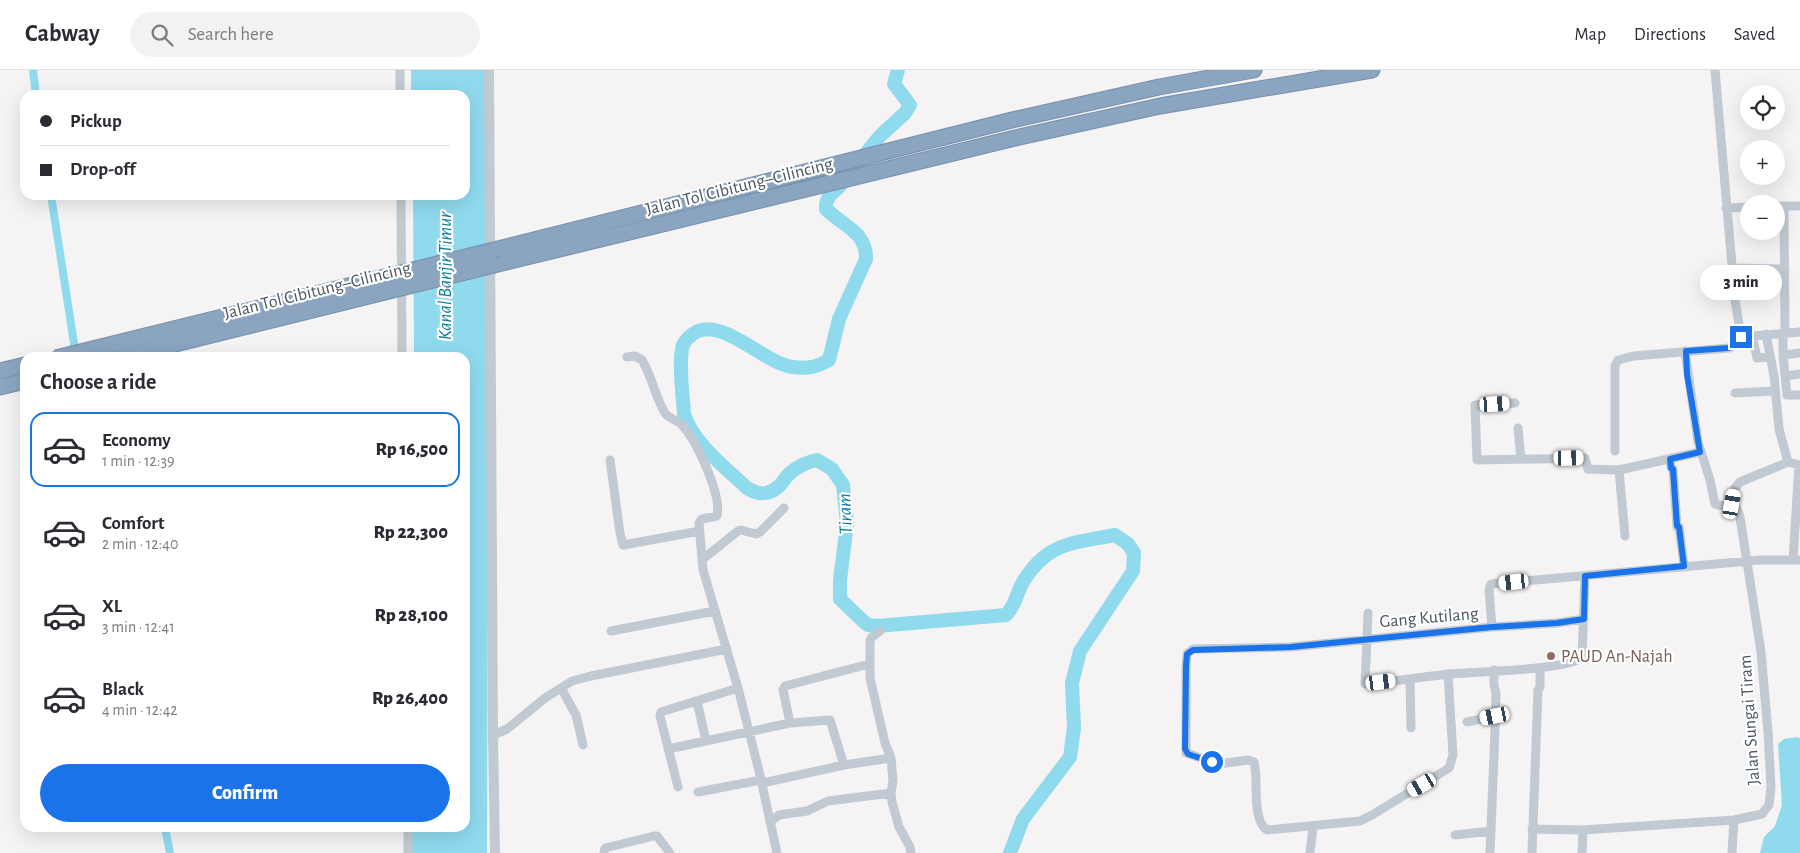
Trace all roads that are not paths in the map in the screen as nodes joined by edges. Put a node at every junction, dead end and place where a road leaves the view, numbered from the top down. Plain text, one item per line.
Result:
1 (400, 70) edge
2 (490, 70) edge
3 (1254, 70) edge
4 (1372, 70) edge
5 (1715, 70) edge
6 (400, 90) edge
7 (401, 200) edge
8 (1785, 206) edge
9 (1800, 206) edge
10 (1740, 207) edge
11 (1726, 208) junction
12 (1783, 240) edge
13 (1733, 268) junction
14 (1785, 269) junction
15 (1800, 332) edge
16 (1784, 333) junction
17 (1766, 334) junction
18 (1752, 335) junction
19 (1741, 337) junction
20 (1686, 351) junction
21 (80, 352) edge
22 (143, 352) edge
23 (402, 352) edge
24 (1800, 353) edge
25 (1783, 354) junction
26 (627, 357) dead end
27 (1770, 357) junction
28 (20, 366) edge
29 (0, 371) edge
30 (1800, 374) edge
31 (1785, 376) junction
32 (20, 381) edge
33 (0, 387) edge
34 (1775, 391) junction
35 (1735, 393) dead end
36 (1800, 395) edge
37 (1515, 403) dead end
38 (1518, 428) dead end
39 (1615, 451) dead end
40 (1700, 452) junction
41 (1521, 459) junction
42 (1670, 459) junction
43 (610, 460) dead end
44 (1788, 462) junction
45 (1620, 470) junction
46 (1732, 504) junction
47 (784, 508) dead end
48 (700, 532) junction
49 (1625, 536) dead end
50 (703, 559) junction
51 (1796, 560) edge
52 (1748, 561) junction
53 (1684, 566) junction
54 (1585, 576) junction
55 (715, 611) junction
56 (1368, 613) dead end
57 (1584, 619) junction
58 (1492, 627) junction
59 (611, 631) dead end
60 (880, 631) dead end
61 (1367, 639) junction
62 (727, 650) junction
63 (869, 664) junction
64 (1540, 668) junction
65 (1494, 670) junction
66 (1448, 674) junction
67 (1410, 679) junction
68 (561, 688) junction
69 (738, 688) junction
70 (697, 700) junction
71 (1495, 716) junction
72 (1467, 722) dead end
73 (790, 723) junction
74 (1411, 728) dead end
75 (749, 732) junction
76 (493, 735) junction
77 (706, 741) junction
78 (583, 745) dead end
79 (668, 749) junction
80 (891, 758) junction
81 (844, 765) junction
82 (762, 782) junction
83 (678, 787) dead end
84 (698, 792) dead end
85 (891, 793) junction
86 (1734, 820) junction
87 (770, 822) junction
88 (1313, 827) junction
89 (1532, 829) junction
90 (1583, 830) junction
91 (1491, 831) junction
92 (408, 832) edge
93 (1455, 835) dead end
94 (408, 853) edge
95 (495, 853) edge
96 (604, 853) edge
97 (670, 853) edge
98 (777, 853) edge
99 (911, 853) edge
100 (1310, 853) edge
101 (1490, 853) edge
102 (1532, 853) edge
103 (1582, 853) edge
104 (1732, 853) edge

1 - 6 street
2 - 76 street
3 - 21 highway, Jalan Tol Cibitung–Cilincing, bridge
4 - 22 highway, Jalan Tol Cibitung–Cilincing, bridge
5 - 11 street
7 - 23 street
8 - 9 street
10 - 11 street
11 - 13 street
12 - 14 street
13 - 14 street
13 - 19 street
14 - 16 street
15 - 16 street
16 - 17 street
16 - 25 street
17 - 18 street
17 - 27 street
18 - 19 street
18 - 27 street
19 - 20 street
20 - 39 street
20 - 40 street
24 - 25 street
25 - 31 street
26 - 48 street
27 - 34 street
28 - 29 highway
30 - 31 street
31 - 36 street
32 - 33 highway
34 - 35 street
34 - 44 street
37 - 41 street
38 - 41 street
40 - 42 street
40 - 46 street
41 - 45 street
42 - 45 street
42 - 53 street
43 - 48 street
44 - 46 street
44 - 51 street
45 - 49 street
46 - 52 street, Jalan Sungai Tiram
47 - 50 street
48 - 50 street
50 - 55 street
51 - 52 street
52 - 53 street
52 - 86 street, Jalan Sungai Tiram
53 - 54 street
54 - 57 street
54 - 58 street
55 - 59 street
55 - 62 street
56 - 61 street
57 - 58 street, Gang Kutilang
57 - 64 street
58 - 61 street, Gang Kutilang
60 - 63 street
61 - 67 street
61 - 88 street, Gang Kutilang
62 - 68 street
62 - 69 street
63 - 73 street
63 - 80 street
64 - 65 street
64 - 89 street
65 - 66 street
65 - 71 street
66 - 67 street
66 - 88 street
67 - 74 street
68 - 76 street
68 - 78 street
69 - 70 street
69 - 75 street
70 - 77 street
70 - 79 street
71 - 72 street
71 - 91 street
73 - 75 street
73 - 81 street
75 - 77 street
75 - 82 street
76 - 95 street
77 - 79 street
79 - 83 street
80 - 81 street
80 - 85 street
81 - 82 street
82 - 84 street
82 - 87 street
85 - 87 street
85 - 99 street
86 - 90 street, Jalan Sungai Tiram
86 - 104 street
87 - 98 street
88 - 100 street
89 - 90 street, Jalan Sungai Tiram
89 - 102 street
90 - 103 street
91 - 93 street
91 - 101 street
92 - 94 street
96 - 97 street

